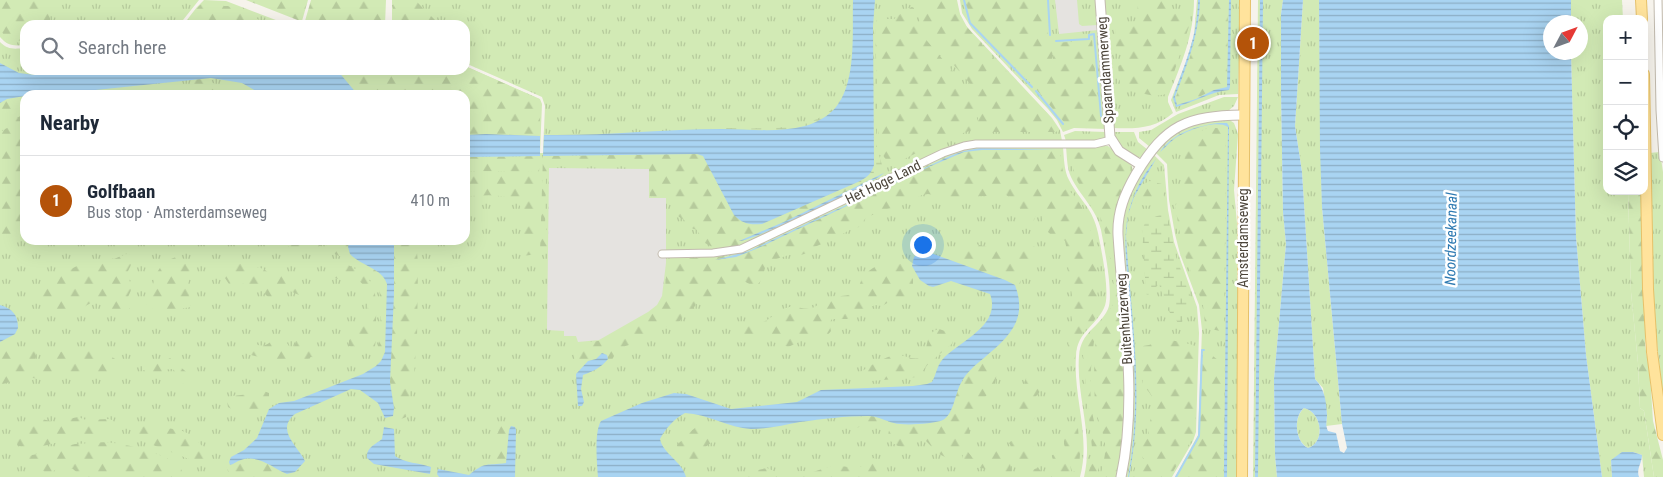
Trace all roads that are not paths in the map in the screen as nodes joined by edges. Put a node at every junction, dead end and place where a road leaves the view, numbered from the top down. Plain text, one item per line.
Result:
1 (1100, 0) edge
2 (1245, 0) edge
3 (1641, 0) edge
4 (1658, 0) edge
5 (1642, 15) edge
6 (1645, 105) edge
7 (1243, 115) junction
8 (1111, 140) junction
9 (1663, 158) edge
10 (1141, 165) junction
11 (662, 254) dead end
12 (1663, 435) edge
13 (1121, 477) edge
14 (1242, 477) edge

1 - 8 street, Spaarndammerweg
2 - 7 main road, Amsterdamseweg
3 - 5 main road
4 - 9 street
6 - 12 main road
7 - 10 street, Buitenhuizerweg
7 - 14 main road, Amsterdamseweg
8 - 10 street
8 - 11 street, Het Hoge Land
10 - 13 street, Buitenhuizerweg

